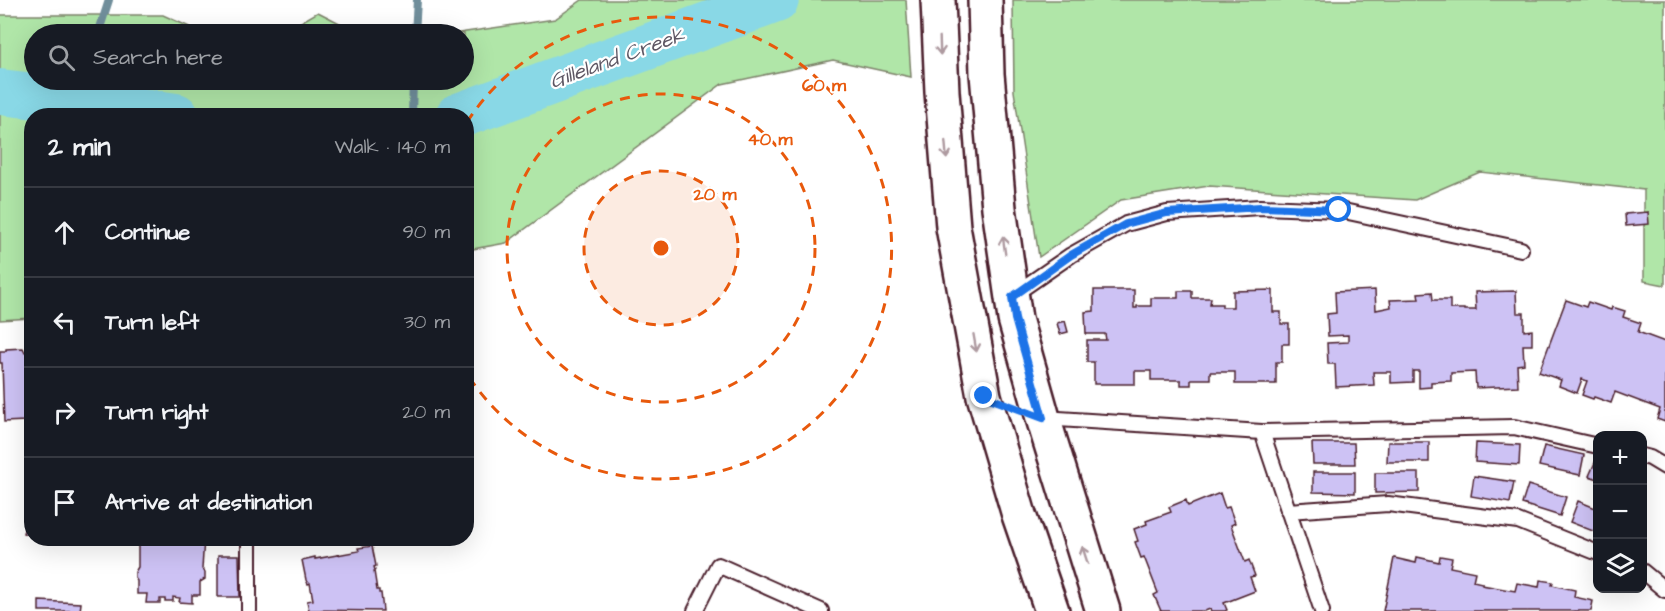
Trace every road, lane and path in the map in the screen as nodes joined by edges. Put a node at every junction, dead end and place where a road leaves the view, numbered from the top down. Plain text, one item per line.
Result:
1 (939, 0) edge
2 (986, 0) edge
3 (1521, 249) dead end
4 (1012, 297) junction
5 (984, 396) junction
6 (1043, 418) junction
7 (1262, 432) junction
8 (1593, 445) edge
9 (1647, 457) edge
10 (1665, 467) edge
11 (1288, 511) junction
12 (249, 546) edge
13 (1593, 551) edge
14 (1647, 575) edge
15 (1665, 590) edge
16 (249, 611) edge
17 (695, 611) edge
18 (821, 611) edge
19 (1052, 611) edge
20 (1103, 611) edge
21 (1322, 611) edge

1 -> 5 main road
4 -> 2 main road
3 - 4 lane
4 - 6 main road
5 - 6 main road
5 - 19 main road
6 - 7 lane
20 -> 6 main road
7 - 8 lane
7 - 11 lane
9 - 10 lane
11 - 13 lane
11 - 21 lane
12 - 16 lane
14 - 15 lane
17 - 18 lane

